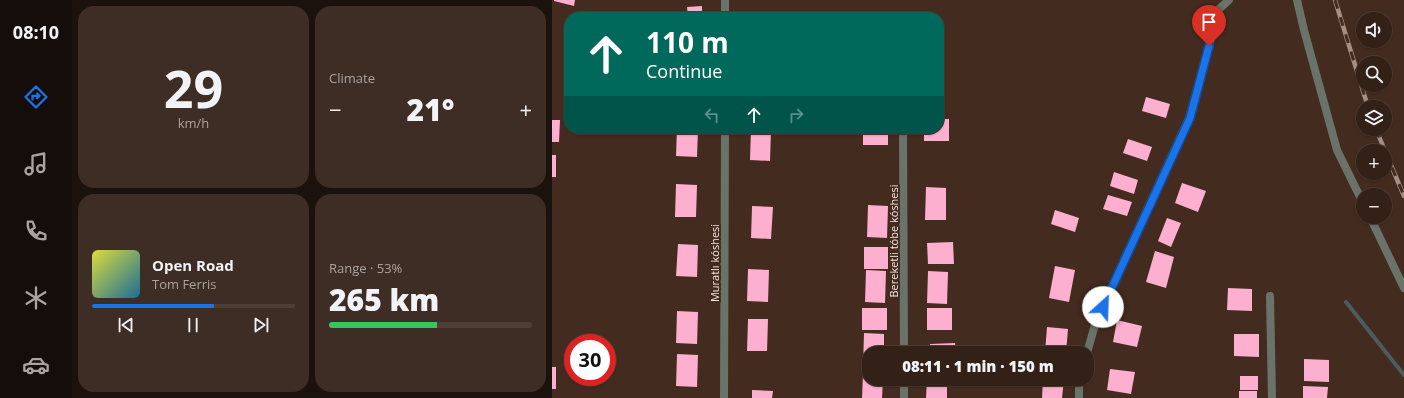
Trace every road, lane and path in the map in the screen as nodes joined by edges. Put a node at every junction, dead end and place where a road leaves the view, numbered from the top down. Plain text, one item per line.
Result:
1 (725, 0) edge
2 (1228, 0) edge
3 (1297, 0) edge
4 (725, 12) edge
5 (725, 134) edge
6 (903, 134) edge
7 (1356, 189) edge
8 (1373, 224) edge
9 (1404, 288) edge
10 (1270, 296) dead end
11 (904, 346) edge
12 (1089, 346) edge
13 (904, 386) edge
14 (1079, 386) edge
15 (724, 398) edge
16 (904, 398) edge
17 (1079, 398) edge
18 (1272, 398) edge

1 - 4 street
2 - 12 street
3 - 7 street
5 - 15 street, Muratlı kóshesi
6 - 11 street, Bereketli tóbe kóshesi
8 - 9 street
10 - 18 street
13 - 16 street
14 - 17 street

